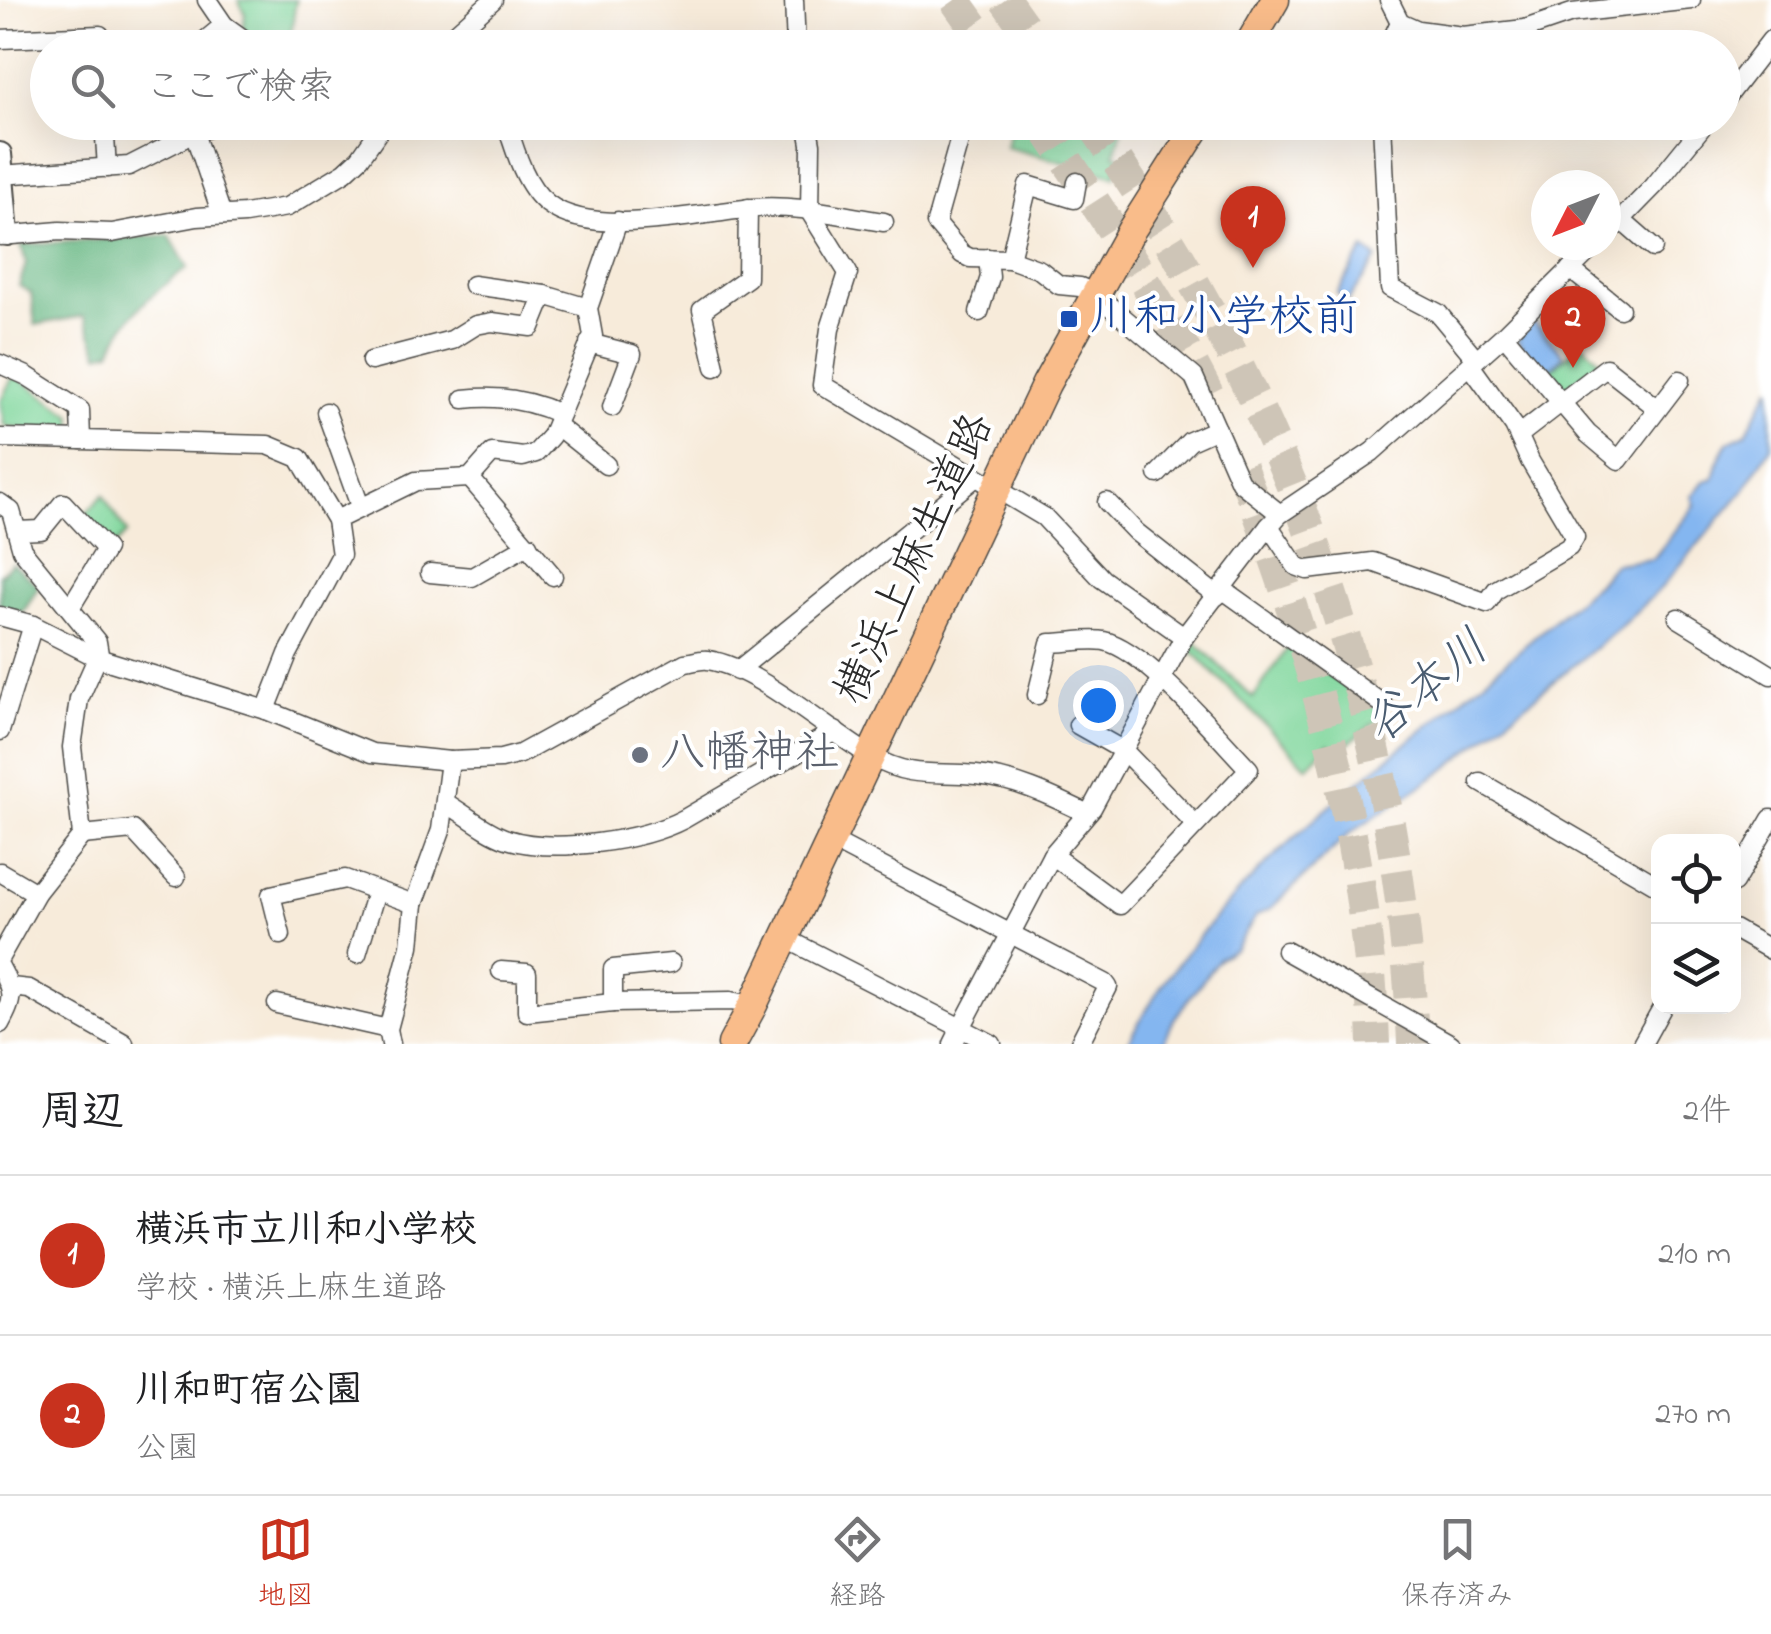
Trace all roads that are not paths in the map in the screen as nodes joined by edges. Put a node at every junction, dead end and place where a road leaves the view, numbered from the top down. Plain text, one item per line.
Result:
1 (207, 0) edge
2 (493, 0) edge
3 (794, 0) edge
4 (1389, 0) edge
5 (1691, 0) edge
6 (1274, 1) edge
7 (1400, 22) junction
8 (224, 25) junction
9 (218, 30) edge
10 (231, 30) edge
11 (459, 30) edge
12 (795, 30) edge
13 (1257, 30) edge
14 (1396, 30) edge
15 (1418, 30) edge
16 (1517, 30) edge
17 (30, 38) edge
18 (0, 39) edge
19 (1771, 40) edge
20 (1741, 80) edge
21 (105, 140) edge
22 (180, 140) edge
23 (196, 140) edge
24 (372, 140) edge
25 (512, 140) edge
26 (811, 140) edge
27 (960, 140) edge
28 (1189, 140) edge
29 (1383, 140) edge
30 (1690, 140) edge
31 (1, 168) edge
32 (107, 168) junction
33 (1077, 182) dead end
34 (748, 208) junction
35 (810, 212) junction
36 (222, 215) junction
37 (1621, 220) joint
38 (618, 221) junction
39 (884, 222) dead end
40 (4, 235) edge
41 (1652, 248) dead end
42 (988, 258) junction
43 (1010, 258) junction
44 (1580, 260) edge
45 (1570, 269) junction
46 (473, 284) dead end
47 (1094, 293) junction
48 (544, 295) junction
49 (588, 308) junction
50 (1620, 309) dead end
51 (980, 312) dead end
52 (1504, 335) junction
53 (590, 343) junction
54 (372, 362) dead end
55 (1473, 362) junction
56 (0, 364) edge
57 (715, 366) dead end
58 (1680, 380) dead end
59 (464, 399) dead end
60 (1560, 402) junction
61 (612, 406) dead end
62 (1657, 408) junction
63 (326, 412) dead end
64 (558, 420) junction
65 (1217, 429) junction
66 (1519, 435) junction
67 (0, 438) edge
68 (81, 440) junction
69 (606, 465) dead end
70 (1156, 472) dead end
71 (470, 478) junction
72 (986, 482) junction
73 (1107, 502) dead end
74 (0, 503) edge
75 (360, 506) junction
76 (336, 520) junction
77 (1274, 520) junction
78 (17, 531) junction
79 (528, 546) junction
80 (430, 573) dead end
81 (553, 576) dead end
82 (1220, 593) junction
83 (70, 608) junction
84 (0, 616) edge
85 (1678, 618) dead end
86 (33, 626) junction
87 (1184, 637) junction
88 (98, 658) junction
89 (737, 671) junction
90 (1771, 674) edge
91 (1161, 679) junction
92 (1037, 695) dead end
93 (1384, 705) dead end
94 (266, 710) junction
95 (1078, 724) dead end
96 (0, 730) edge
97 (835, 732) junction
98 (1124, 751) junction
99 (871, 756) junction
100 (450, 761) junction
101 (1480, 782) dead end
102 (446, 803) junction
103 (1084, 812) junction
104 (1771, 818) edge
105 (1195, 824) junction
106 (82, 835) junction
107 (830, 840) junction
108 (1052, 855) junction
109 (1741, 871) edge
110 (0, 872) edge
111 (176, 876) dead end
112 (1651, 882) edge
113 (376, 892) junction
114 (36, 893) junction
115 (414, 904) junction
116 (1741, 933) edge
117 (1009, 934) junction
118 (281, 935) dead end
119 (785, 938) junction
120 (1771, 950) edge
121 (1286, 951) dead end
122 (357, 954) dead end
123 (0, 957) edge
124 (671, 963) dead end
125 (0, 966) edge
126 (502, 971) dead end
127 (10, 987) junction
128 (613, 1003) junction
129 (277, 1004) dead end
130 (753, 1005) junction
131 (1659, 1014) edge
132 (0, 1024) edge
133 (389, 1036) edge
134 (957, 1036) edge
135 (124, 1043) edge
136 (732, 1044) edge
137 (992, 1044) edge
138 (1079, 1044) edge
139 (1451, 1044) edge
140 (1642, 1044) edge

1 - 8 street
2 - 11 street
3 - 12 street
4 - 7 street
5 - 16 street
6 - 13 main road
7 - 14 street
7 - 15 street
8 - 9 street
8 - 10 street
17 - 18 street
19 - 20 street
21 - 32 street
22 - 32 street
23 - 36 street
24 - 36 street
25 - 38 street
26 - 35 street
27 - 42 street
28 - 47 main road, 横浜上麻生道路
29 - 55 street
30 - 37 street
31 - 32 street
31 - 40 street
33 - 43 street
34 - 35 street
34 - 38 street
34 - 57 street
35 - 39 street
35 - 72 street
36 - 40 street
37 - 41 street
38 - 49 street
42 - 43 street
42 - 51 street
43 - 47 street
44 - 45 street
45 - 50 street
45 - 52 street
46 - 48 street
47 - 65 street
47 - 72 main road, 横浜上麻生道路
48 - 49 street
48 - 54 street
49 - 53 street
52 - 55 street
52 - 60 street
53 - 61 street
53 - 64 street
55 - 66 street
55 - 77 street
56 - 68 street
58 - 62 street
59 - 64 street
60 - 62 street
60 - 62 street
60 - 66 street
63 - 75 street
64 - 69 street
64 - 71 street
65 - 70 street
65 - 77 street
66 - 77 street
67 - 68 street
68 - 76 street
71 - 75 street
71 - 79 street
72 - 87 street
72 - 89 street
72 - 99 main road, 横浜上麻生道路
73 - 82 street
74 - 78 street
75 - 76 street
76 - 94 street
77 - 82 street
78 - 83 street
78 - 83 street
79 - 80 street
79 - 81 street
82 - 87 street
82 - 93 street
83 - 88 street
84 - 86 street
85 - 90 street
86 - 88 street
86 - 96 street
87 - 91 street
88 - 94 street
88 - 106 street
89 - 97 street
89 - 100 street
91 - 92 street
91 - 98 street
91 - 105 street
94 - 100 street
95 - 98 street
97 - 99 street
97 - 102 street
98 - 103 street
98 - 105 street
99 - 103 street
99 - 107 main road, 横浜上麻生道路
100 - 102 street
101 - 112 street
102 - 115 street
103 - 108 street
104 - 109 street
105 - 108 street
106 - 111 street
106 - 114 street
107 - 117 street
107 - 119 main road, 横浜上麻生道路
108 - 117 street
110 - 114 street
113 - 115 street
113 - 118 street
113 - 122 street
114 - 123 street
115 - 133 street
116 - 120 street
117 - 134 street
117 - 138 street
119 - 130 main road, 横浜上麻生道路
119 - 134 street
121 - 139 street
124 - 128 street
125 - 127 street
126 - 128 street
127 - 132 street
127 - 135 street
128 - 130 street
129 - 133 street
130 - 136 main road, 横浜上麻生道路
131 - 140 street
134 - 137 street

